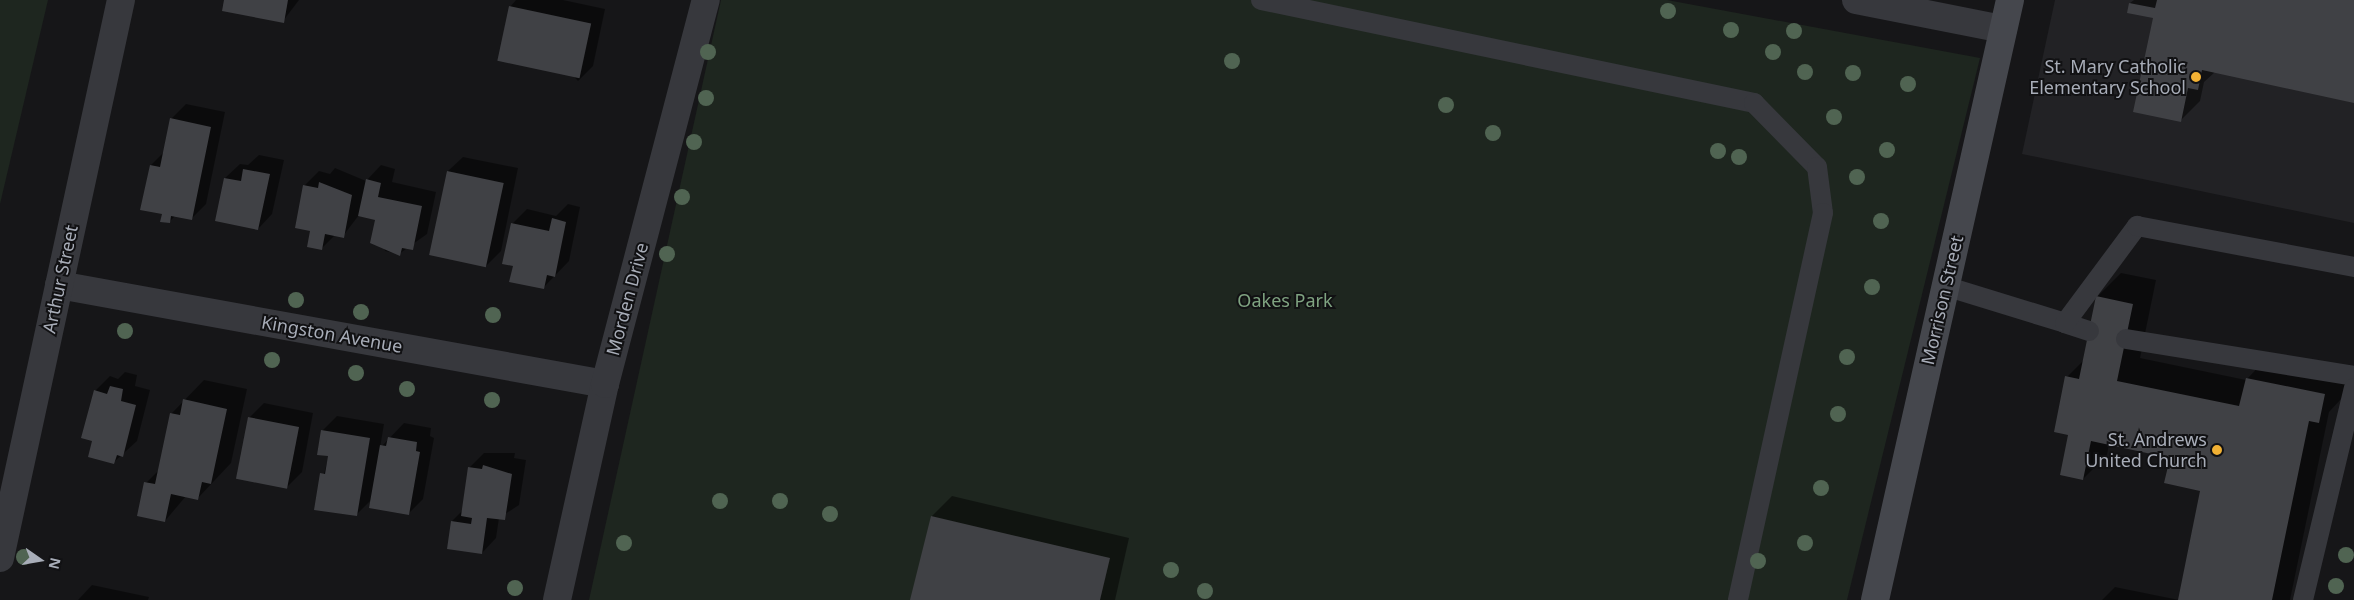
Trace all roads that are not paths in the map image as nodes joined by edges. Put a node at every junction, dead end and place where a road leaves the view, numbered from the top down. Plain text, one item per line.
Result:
1 (121, 0) edge
2 (706, 0) edge
3 (1261, 0) edge
4 (1856, 0) edge
5 (2010, 0) edge
6 (2003, 28) junction
7 (2354, 267) edge
8 (59, 284) junction
9 (1945, 286) junction
10 (2065, 323) junction
11 (2089, 331) dead end
12 (2126, 339) dead end
13 (2354, 376) edge
14 (605, 384) junction
15 (2354, 388) edge
16 (0, 558) edge
17 (556, 600) edge
18 (1738, 600) edge
19 (1875, 600) edge
20 (2303, 600) edge

1 - 8 street, Arthur Street
2 - 14 street, Morden Drive
3 - 18 lane
4 - 6 street
5 - 6 street, Morrison Street
6 - 9 street, Morrison Street
7 - 10 lane
8 - 14 street, Kingston Avenue
8 - 16 street, Arthur Street
9 - 10 lane
9 - 19 street, Morrison Street
10 - 11 lane
12 - 13 lane
14 - 17 street, Morden Drive
15 - 20 lane

